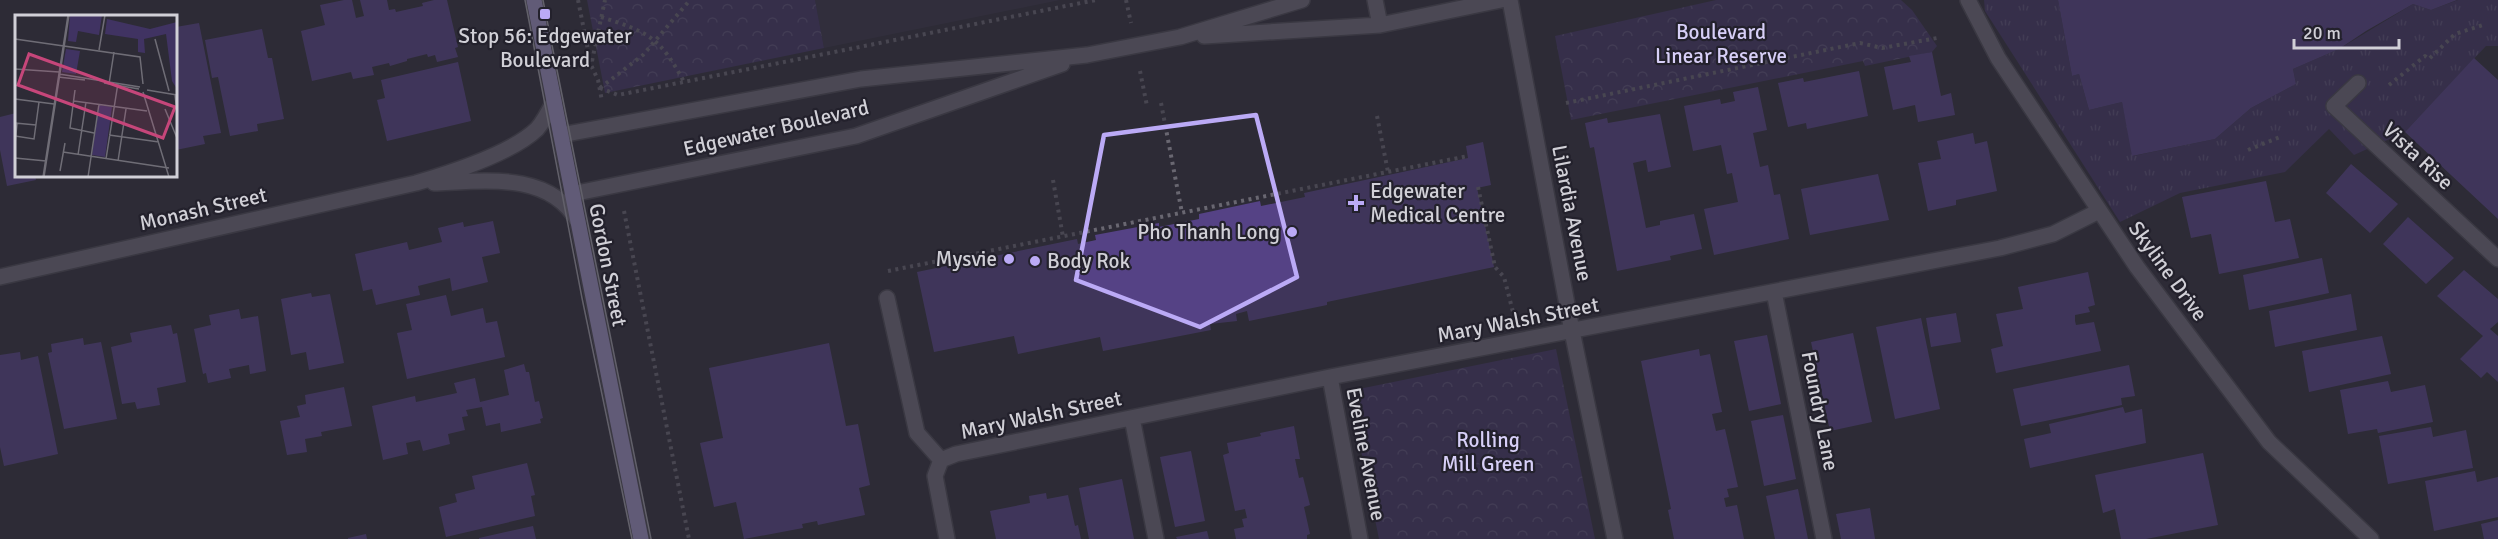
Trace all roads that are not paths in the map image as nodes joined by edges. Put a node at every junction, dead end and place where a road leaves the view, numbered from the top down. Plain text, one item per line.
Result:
1 (534, 0) edge
2 (1302, 0) edge
3 (1376, 0) edge
4 (1501, 0) edge
5 (1510, 0) edge
6 (1968, 0) edge
7 (1380, 25) junction
8 (1180, 37) junction
9 (1087, 55) junction
10 (2358, 83) dead end
11 (554, 101) junction
12 (561, 135) junction
13 (416, 183) junction
14 (572, 194) junction
15 (2099, 211) junction
16 (578, 222) junction
17 (2498, 259) edge
18 (0, 277) edge
19 (1774, 292) junction
20 (887, 298) dead end
21 (1572, 331) junction
22 (1330, 377) junction
23 (1132, 418) junction
24 (941, 460) junction
25 (641, 539) edge
26 (947, 539) edge
27 (1156, 539) edge
28 (1360, 539) edge
29 (1615, 539) edge
30 (1824, 539) edge
31 (2371, 539) edge

1 - 11 main road, Gordon Street
2 - 8 street, Edgewater Boulevard
3 - 7 street
4 - 7 street, Edgewater Boulevard
5 - 21 street, Lilardia Avenue
6 - 15 street, Skyline Drive
7 - 8 street, Edgewater Boulevard
8 - 9 street, Edgewater Boulevard
9 - 12 street, Edgewater Boulevard
9 - 14 street, Edgewater Boulevard
10 - 17 street, Vista Rise
11 - 12 main road, Gordon Street
11 - 13 street, Monash Street
12 - 14 main road, Gordon Street
13 - 16 street, Monash Street
13 - 18 street, Monash Street
14 - 16 main road, Gordon Street
15 - 19 street, Mary Walsh Street
15 - 31 street, Skyline Drive
16 - 25 main road, Gordon Street
19 - 21 street, Mary Walsh Street
19 - 30 street, Foundry Lane
20 - 24 street
21 - 22 street, Mary Walsh Street
21 - 29 street, Lilardia Avenue
22 - 23 street, Mary Walsh Street
22 - 28 street, Eveline Avenue
23 - 24 street, Mary Walsh Street
23 - 27 street
24 - 26 street

